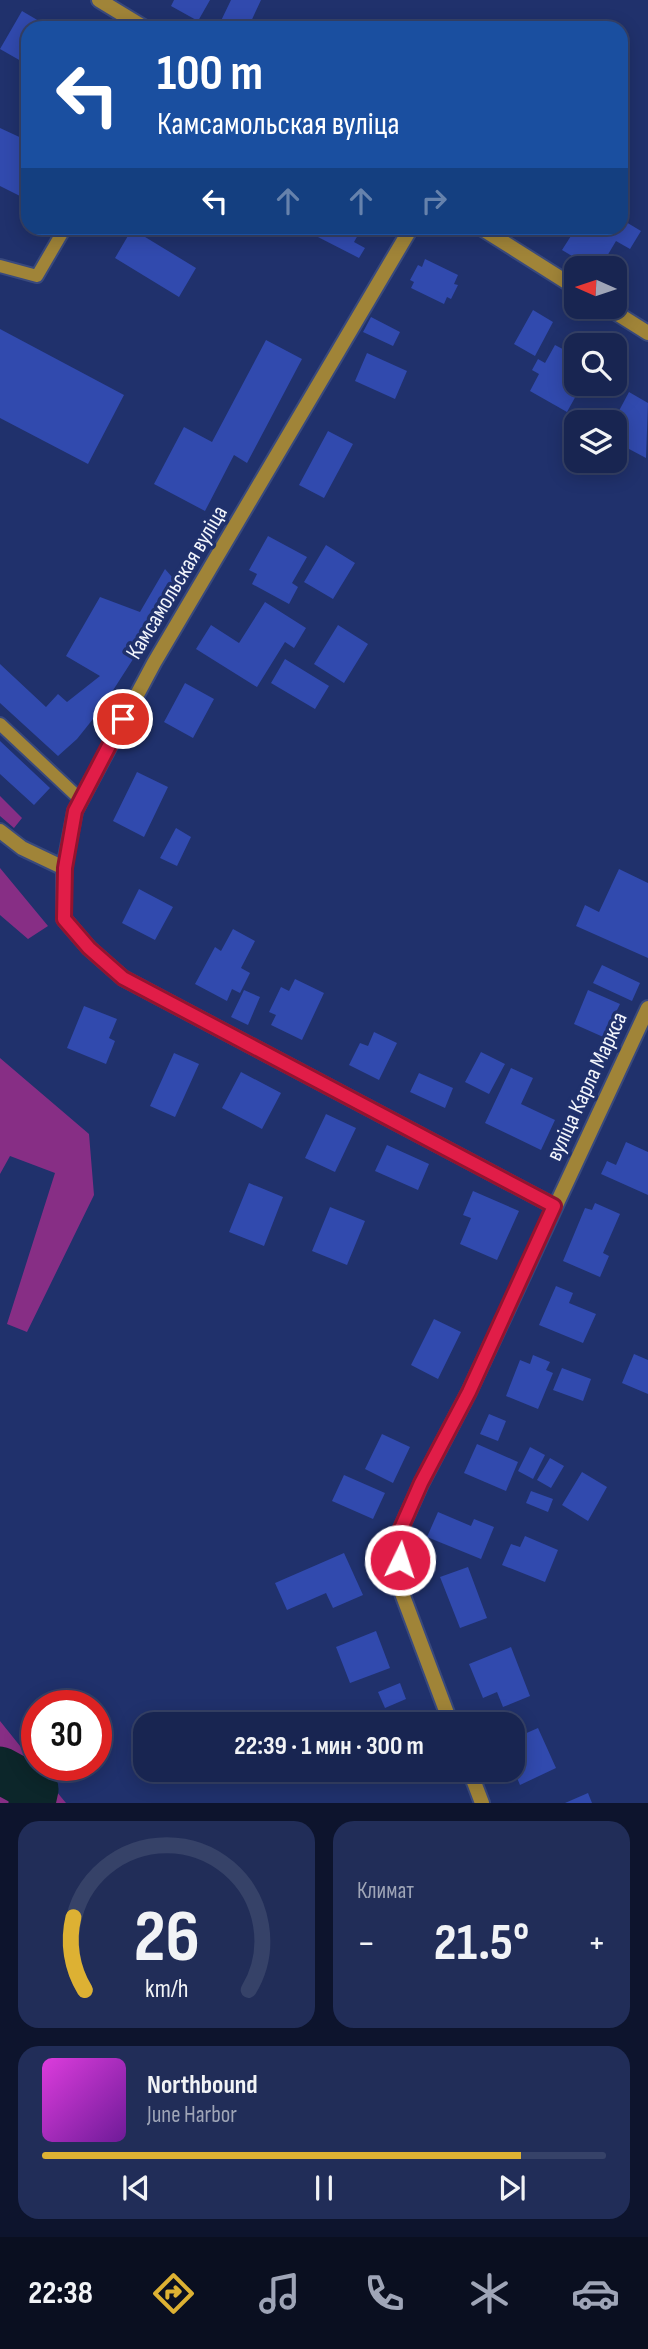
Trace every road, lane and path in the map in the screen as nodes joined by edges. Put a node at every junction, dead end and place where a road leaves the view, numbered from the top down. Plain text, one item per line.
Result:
1 (99, 0) edge
2 (134, 21) edge
3 (61, 235) edge
4 (407, 235) edge
5 (492, 235) edge
6 (0, 265) edge
7 (564, 280) edge
8 (626, 319) edge
9 (648, 333) edge
10 (0, 724) edge
11 (81, 800) junction
12 (0, 831) edge
13 (65, 868) junction
14 (648, 1008) edge
15 (554, 1206) junction
16 (447, 1712) edge
17 (474, 1782) edge
18 (482, 1803) edge

1 - 2 street
3 - 6 lane
4 - 11 street, Камсамольская вуліца
5 - 7 street
8 - 9 street
10 - 11 lane
11 - 13 street, Камсамольская вуліца
12 - 13 street
13 - 15 street, Камсамольская вуліца
14 - 15 street, вуліца Карла Маркса
15 - 16 street, вуліца Карла Маркса
17 - 18 street

